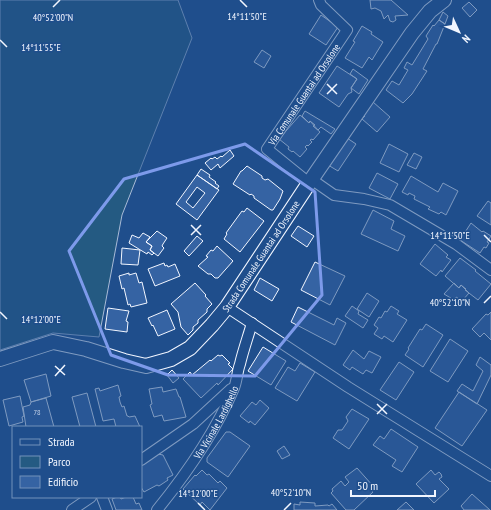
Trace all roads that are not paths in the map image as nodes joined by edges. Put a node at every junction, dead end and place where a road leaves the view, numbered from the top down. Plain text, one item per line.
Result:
1 (319, 0) edge
2 (444, 0) edge
3 (310, 181) junction
4 (491, 270) edge
5 (227, 307) junction
6 (252, 323) junction
7 (0, 359) edge
8 (234, 387) junction
9 (142, 459) edge
10 (491, 476) edge
11 (90, 498) edge
12 (102, 498) edge
13 (72, 510) edge
14 (107, 510) edge
15 (157, 510) edge

1 - 3 street, Via Comunale Guantai ad Orsolone
2 - 3 street, Strada Comunale Guantai ad Orsolone
3 - 4 street
3 - 5 street, Strada Comunale Guantai ad Orsolone
5 - 6 street
5 - 7 street, Strada Comunale Guantai ad Orsolone
6 - 8 street, Via Vicinale Lardighello
6 - 10 street
8 - 9 street
8 - 15 street, Via Vicinale Lardighello
11 - 13 street
12 - 14 street

